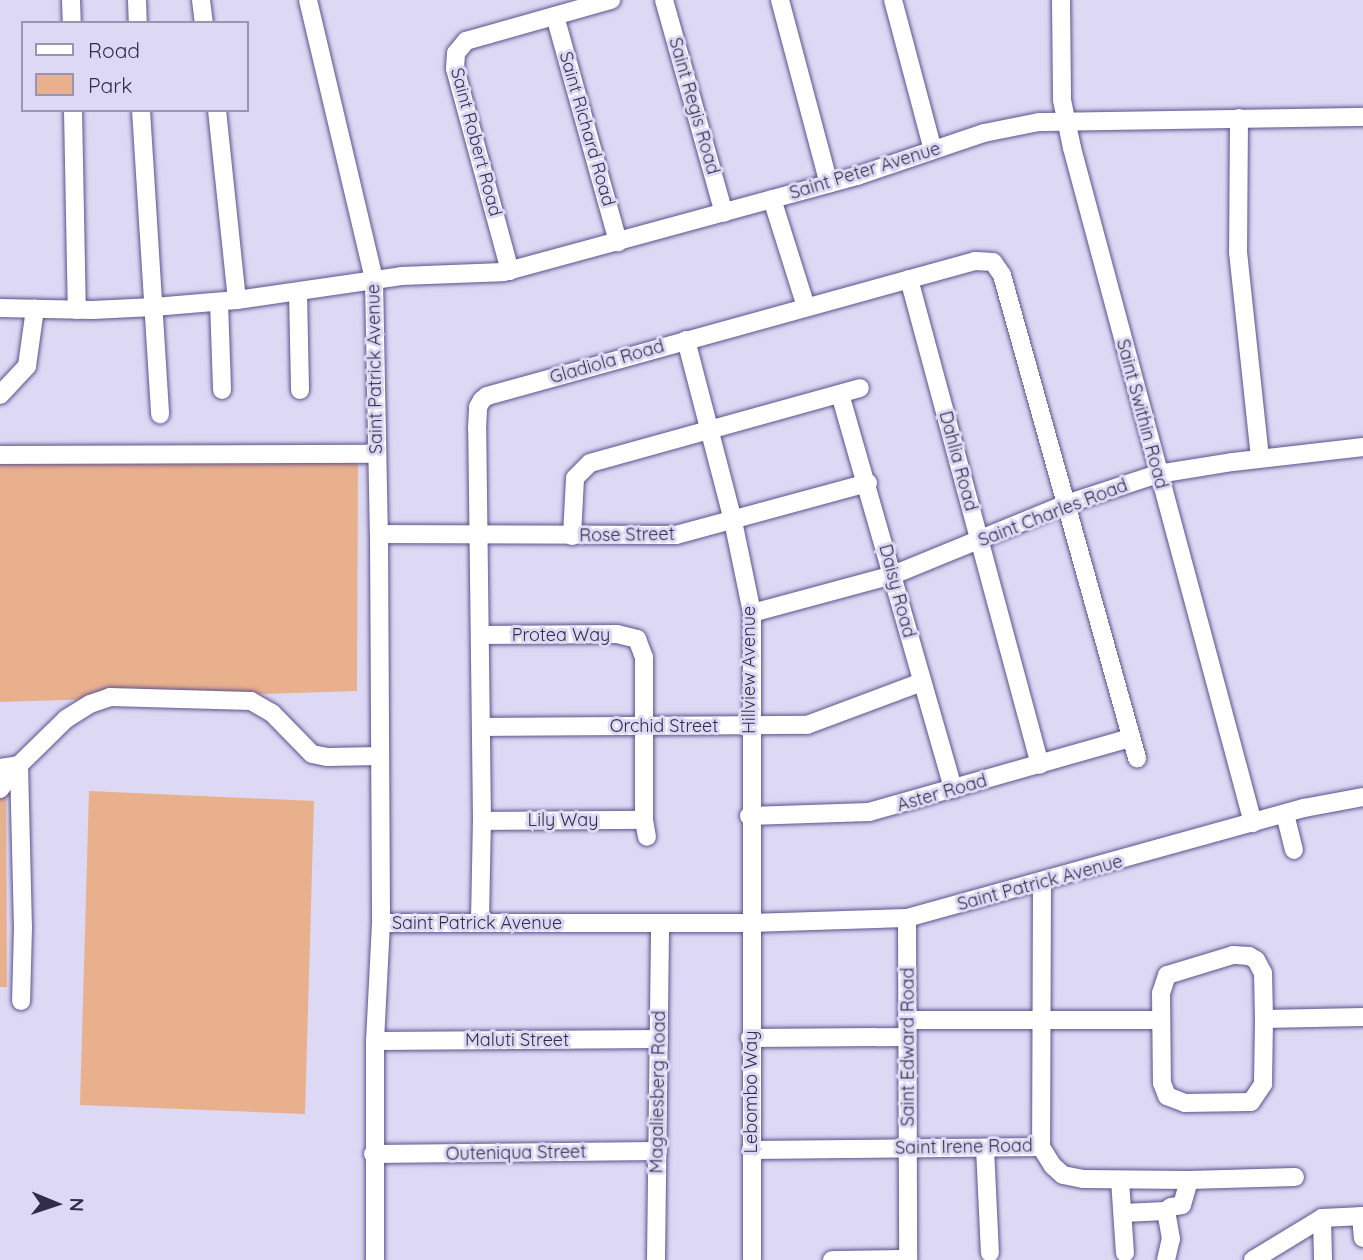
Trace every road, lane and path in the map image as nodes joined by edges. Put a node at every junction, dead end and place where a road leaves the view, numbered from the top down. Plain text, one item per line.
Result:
1 (71, 0) edge
2 (137, 0) edge
3 (201, 0) edge
4 (308, 0) edge
5 (609, 0) edge
6 (664, 0) edge
7 (780, 0) edge
8 (893, 0) edge
9 (1061, 0) edge
10 (555, 16) junction
11 (72, 21) edge
12 (138, 21) edge
13 (204, 21) edge
14 (73, 112) edge
15 (141, 112) edge
16 (217, 112) edge
17 (1363, 117) edge
18 (1240, 118) junction
19 (1065, 121) junction
20 (933, 150) junction
21 (829, 184) junction
22 (772, 199) junction
23 (724, 212) junction
24 (618, 242) junction
25 (510, 271) junction
26 (909, 279) junction
27 (374, 280) junction
28 (298, 292) junction
29 (237, 300) junction
30 (219, 302) junction
31 (154, 307) junction
32 (806, 307) junction
33 (0, 308) edge
34 (35, 309) junction
35 (77, 310) junction
36 (686, 340) junction
37 (860, 388) dead end
38 (222, 390) dead end
39 (300, 390) dead end
40 (840, 394) junction
41 (0, 395) edge
42 (160, 414) dead end
43 (709, 429) junction
44 (1363, 447) edge
45 (377, 454) junction
46 (0, 455) edge
47 (1260, 458) junction
48 (1158, 474) junction
49 (868, 483) junction
50 (1067, 504) junction
51 (733, 520) junction
52 (379, 534) junction
53 (572, 536) junction
54 (479, 537) junction
55 (980, 540) junction
56 (893, 575) junction
57 (751, 613) junction
58 (481, 635) junction
59 (922, 681) junction
60 (645, 726) junction
61 (749, 726) junction
62 (482, 727) junction
63 (1131, 738) junction
64 (380, 756) junction
65 (1137, 758) dead end
66 (19, 765) junction
67 (1040, 765) junction
68 (0, 768) edge
69 (0, 789) edge
70 (953, 789) junction
71 (1363, 797) edge
72 (1284, 814) junction
73 (749, 816) junction
74 (482, 821) junction
75 (1253, 823) junction
76 (1294, 849) dead end
77 (1042, 883) junction
78 (907, 918) junction
79 (480, 921) junction
80 (380, 923) junction
81 (660, 923) junction
82 (750, 923) junction
83 (21, 1001) dead end
84 (1363, 1017) edge
85 (1264, 1019) junction
86 (1042, 1020) junction
87 (1161, 1020) junction
88 (907, 1028) junction
89 (750, 1038) junction
90 (659, 1040) junction
91 (375, 1041) junction
92 (1041, 1147) junction
93 (985, 1148) junction
94 (908, 1149) junction
95 (751, 1150) junction
96 (658, 1151) junction
97 (373, 1154) junction
98 (1295, 1177) dead end
99 (1120, 1180) junction
100 (1189, 1180) junction
101 (1166, 1211) junction
102 (1123, 1213) junction
103 (1362, 1216) edge
104 (1322, 1218) junction
105 (1363, 1238) edge
106 (990, 1253) dead end
107 (1125, 1253) dead end
108 (375, 1260) edge
109 (656, 1260) edge
110 (752, 1260) edge
111 (832, 1260) edge
112 (908, 1260) edge
113 (1166, 1260) edge
114 (1253, 1260) edge
115 (1323, 1260) edge

1 - 11 street
2 - 12 street
3 - 13 street
4 - 27 street, Saint Patrick Avenue
5 - 10 street, Saint Robert Road
6 - 23 street, Saint Regis Road
7 - 21 street
8 - 20 street
9 - 19 street, Saint Swithin Road
10 - 24 street, Saint Richard Road
10 - 25 street, Saint Robert Road
14 - 35 street
15 - 31 street
16 - 29 street
17 - 18 street, Saint Peter Avenue
18 - 19 street, Saint Peter Avenue
18 - 47 street
19 - 20 street, Saint Peter Avenue
19 - 48 street, Saint Swithin Road
20 - 21 street, Saint Peter Avenue
21 - 22 street, Saint Peter Avenue
22 - 23 street, Saint Peter Avenue
22 - 32 street
23 - 24 street, Saint Peter Avenue
24 - 25 street, Saint Peter Avenue
25 - 27 street, Saint Peter Avenue
26 - 32 street, Gladiola Road
26 - 50 street, Gladiola Road
26 - 55 street, Dahlia Road
27 - 28 street, Saint Peter Avenue
27 - 45 street, Saint Patrick Avenue
28 - 29 street, Saint Peter Avenue
28 - 39 street
29 - 30 street, Saint Peter Avenue
30 - 31 street, Saint Peter Avenue
30 - 38 street
31 - 35 street, Saint Peter Avenue
31 - 42 street
32 - 36 street, Gladiola Road
33 - 34 street, Saint Peter Avenue
34 - 35 street, Saint Peter Avenue
34 - 41 street
36 - 43 street, Hillview Avenue
36 - 54 street, Gladiola Road
37 - 40 street
40 - 43 street
40 - 49 street, Daisy Road
43 - 51 street, Hillview Avenue
43 - 53 street
44 - 47 street, Saint Charles Road
45 - 46 street
45 - 52 street, Saint Patrick Avenue
47 - 48 street, Saint Charles Road
48 - 50 street, Saint Charles Road
48 - 75 street, Saint Swithin Road
49 - 51 street, Rose Street
49 - 56 street, Daisy Road
50 - 55 street, Saint Charles Road
50 - 63 street
51 - 53 street, Rose Street
51 - 57 street, Hillview Avenue
52 - 54 street, Rose Street
52 - 64 street, Saint Patrick Avenue
53 - 54 street, Rose Street
54 - 58 street, Gladiola Road
55 - 56 street, Saint Charles Road
55 - 67 street, Dahlia Road
56 - 57 street, Saint Charles Road
56 - 59 street, Daisy Road
57 - 61 street, Hillview Avenue
58 - 60 street, Protea Way
58 - 62 street, Gladiola Road
59 - 61 street, Orchid Street
59 - 70 street, Daisy Road
60 - 61 street, Orchid Street
60 - 62 street, Orchid Street
60 - 74 street, Lily Way
61 - 73 street, Hillview Avenue
62 - 74 street, Gladiola Road
63 - 65 street
63 - 67 street, Aster Road
64 - 66 street
64 - 80 street, Saint Patrick Avenue
66 - 68 street
66 - 69 street
66 - 83 street
67 - 70 street, Aster Road
70 - 73 street, Aster Road
71 - 72 street, Saint Patrick Avenue
72 - 75 street, Saint Patrick Avenue
72 - 76 street
73 - 82 street, Hillview Avenue
74 - 79 street, Gladiola Road
75 - 77 street, Saint Patrick Avenue
77 - 78 street, Saint Patrick Avenue
77 - 86 street, Saint Irene Road
78 - 82 street, Saint Patrick Avenue
78 - 88 street, Saint Edward Road
79 - 80 street, Saint Patrick Avenue
79 - 81 street, Saint Patrick Avenue
80 - 91 street
81 - 82 street, Saint Patrick Avenue
81 - 90 street, Magaliesberg Road
82 - 89 street, Lebombo Way
84 - 85 street
85 - 87 street
85 - 87 street
86 - 87 street
86 - 88 street
86 - 92 street, Saint Irene Road
88 - 89 street
88 - 94 street, Saint Edward Road
89 - 95 street, Lebombo Way
90 - 91 street, Maluti Street
90 - 96 street, Magaliesberg Road
91 - 97 street
92 - 93 street, Saint Irene Road
92 - 99 street
93 - 94 street, Saint Irene Road
93 - 106 street
94 - 95 street, Saint Irene Road
94 - 112 street, Saint Edward Road
95 - 110 street, Lebombo Way
96 - 97 street, Outeniqua Street
96 - 109 street, Magaliesberg Road
97 - 108 street
98 - 100 street
99 - 100 street
99 - 102 street
100 - 101 street
101 - 102 street
101 - 113 street
102 - 107 street
103 - 104 street
103 - 105 street
104 - 114 street
104 - 115 street
111 - 112 street

